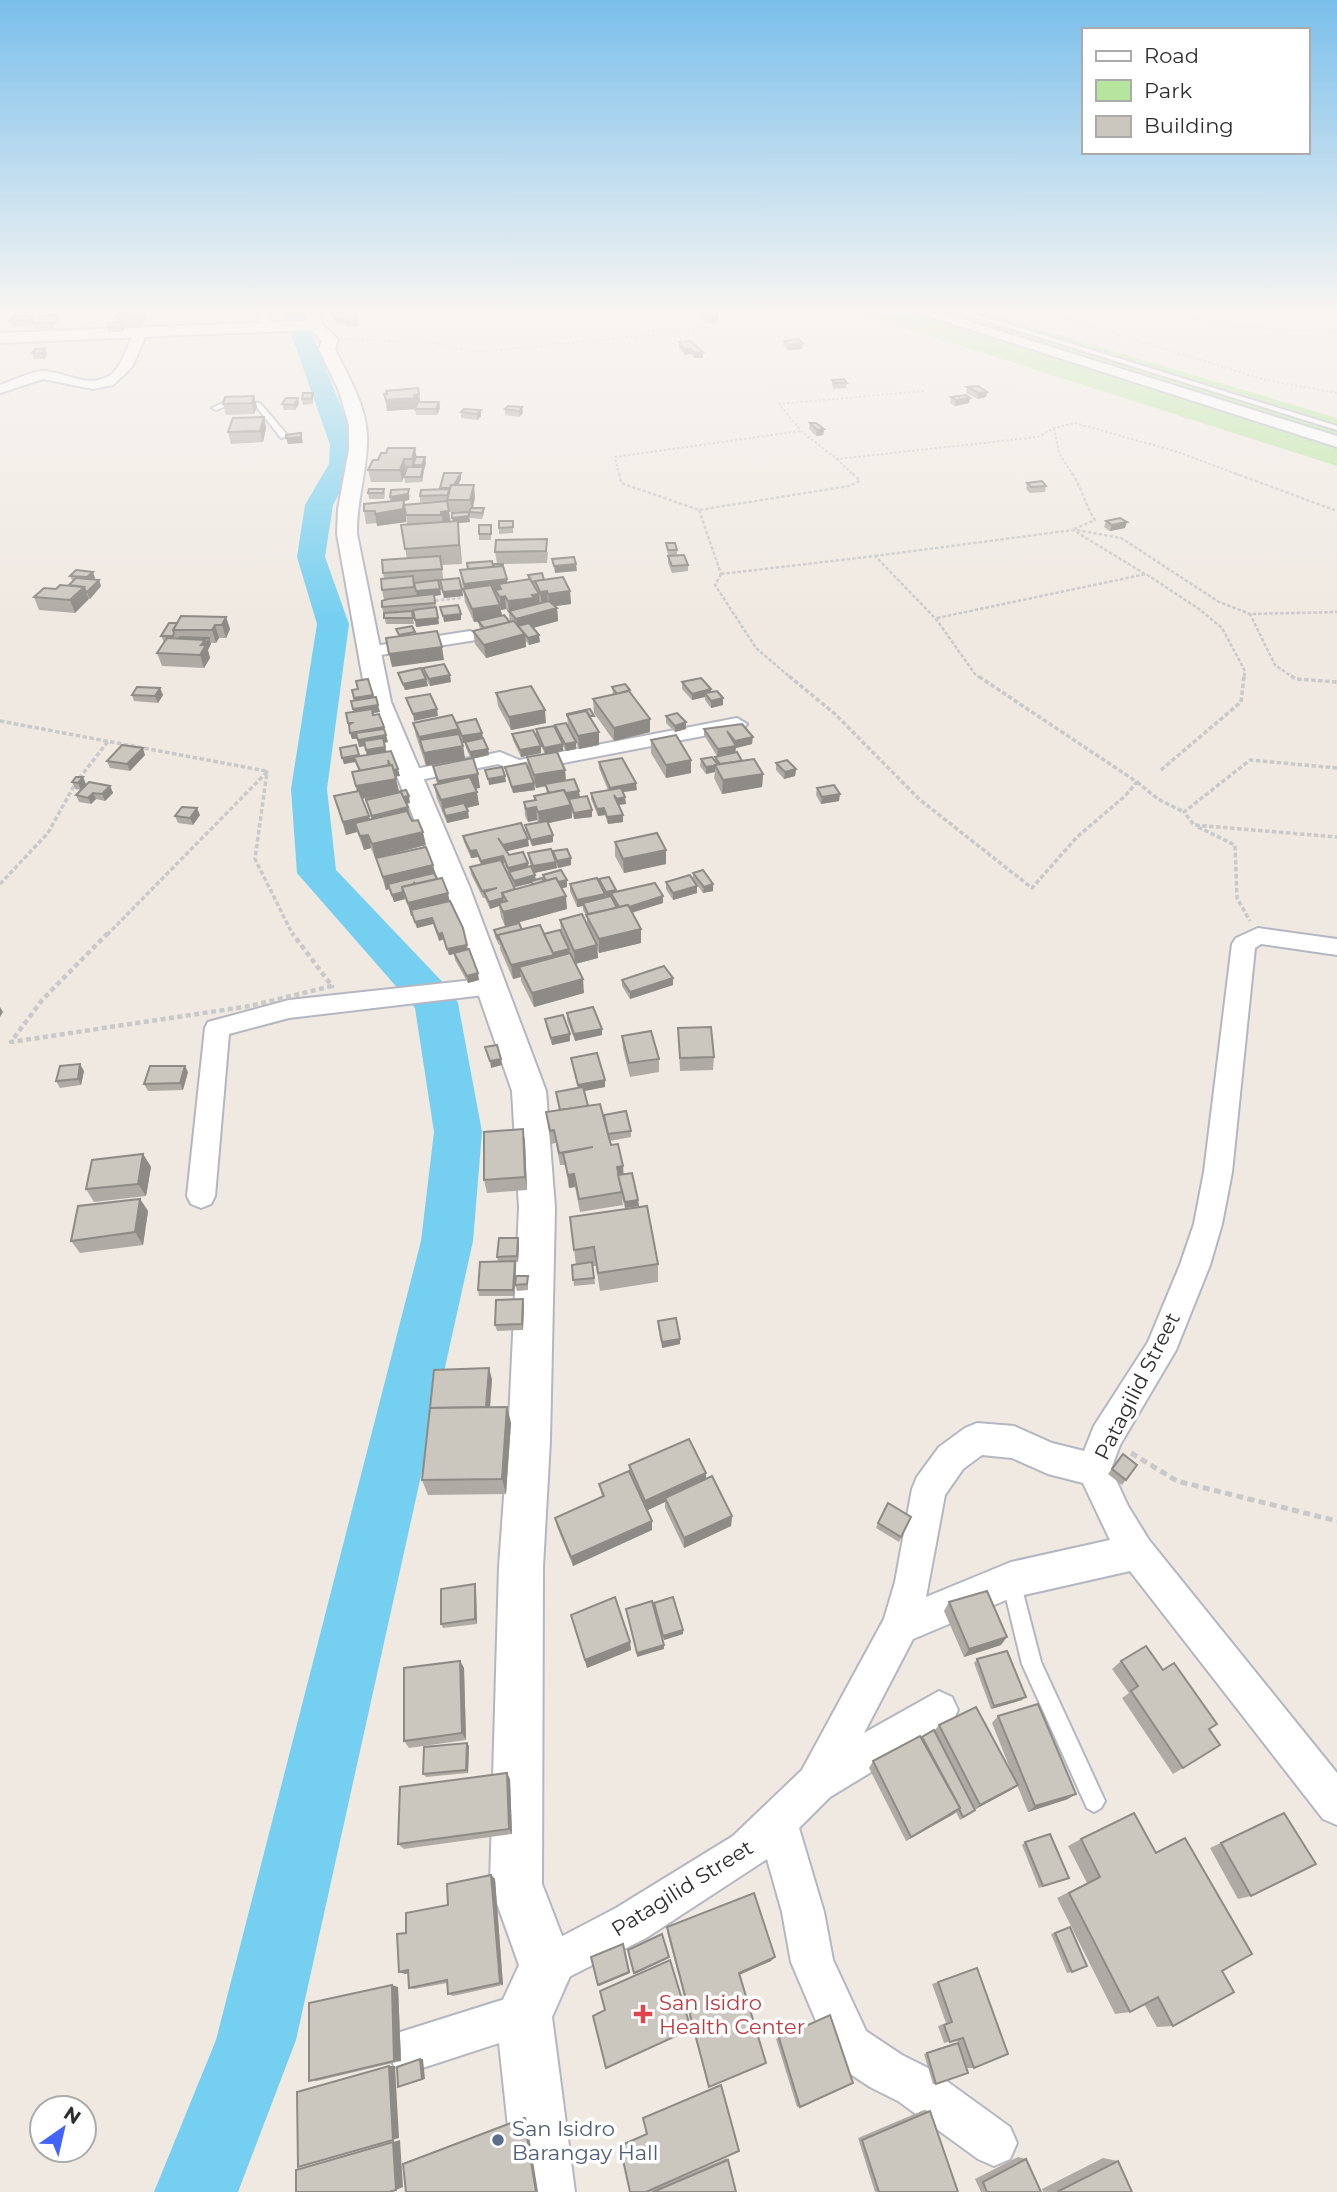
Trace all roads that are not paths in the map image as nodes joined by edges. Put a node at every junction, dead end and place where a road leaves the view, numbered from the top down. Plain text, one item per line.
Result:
1 (267, 415) edge
2 (355, 415) edge
3 (1252, 415) edge
4 (1296, 415) edge
5 (1337, 428) edge
6 (284, 436) edge
7 (1337, 442) edge
8 (470, 636) edge
9 (368, 652) junction
10 (737, 724) edge
11 (410, 776) junction
12 (1337, 947) edge
13 (480, 989) junction
14 (201, 1196) dead end
15 (1100, 1454) junction
16 (1137, 1552) junction
17 (1011, 1580) junction
18 (900, 1626) junction
19 (939, 1710) dead end
20 (816, 1784) junction
21 (1094, 1801) dead end
22 (1337, 1805) edge
23 (777, 1822) junction
24 (547, 1967) junction
25 (524, 2015) junction
26 (410, 2050) dead end
27 (994, 2143) dead end
28 (545, 2192) edge

1 - 6 lane
2 - 9 street
3 - 7 street
4 - 5 lane
8 - 9 street
9 - 11 street
10 - 11 street
11 - 13 street
12 - 15 street, Patagilid Street
13 - 14 street
13 - 24 street
15 - 16 street
15 - 18 street, Patagilid Street
16 - 17 street
16 - 22 street
17 - 18 street
17 - 21 lane
18 - 20 street, Patagilid Street
19 - 20 street
20 - 23 street, Patagilid Street
23 - 24 street, Patagilid Street
23 - 27 street
24 - 25 street
25 - 26 street
25 - 28 street

